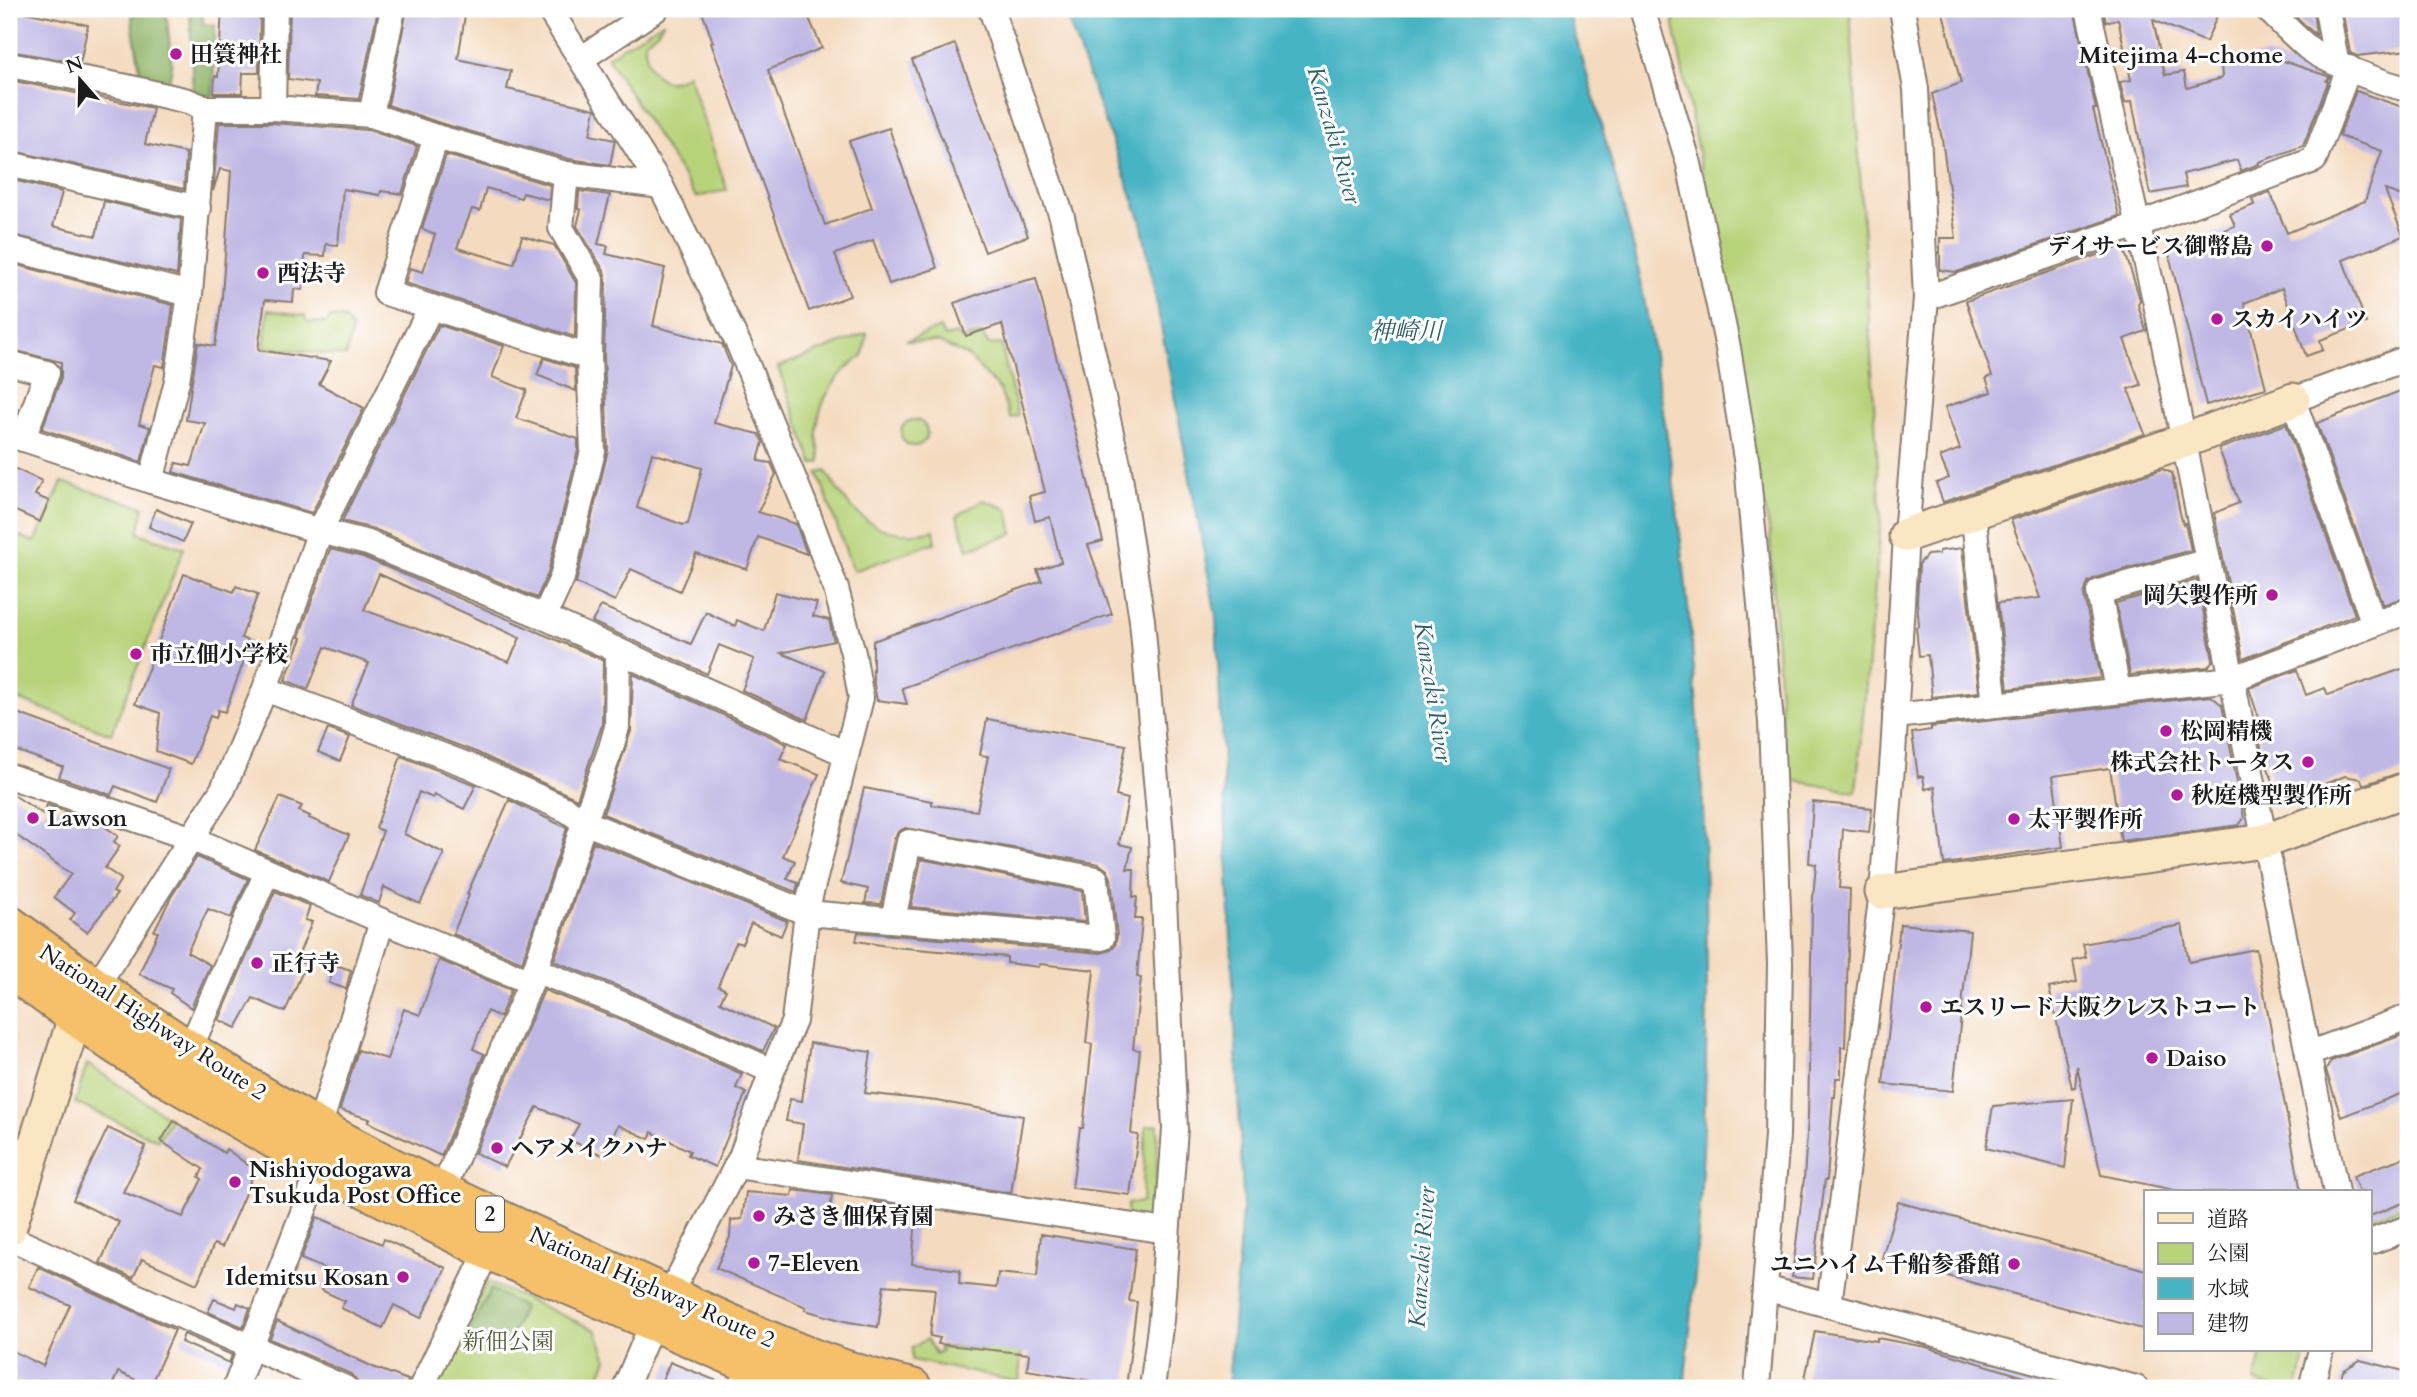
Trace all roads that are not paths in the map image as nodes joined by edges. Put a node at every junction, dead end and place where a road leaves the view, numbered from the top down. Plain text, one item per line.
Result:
1 (275, 9) edge
2 (393, 9) edge
3 (550, 9) edge
4 (656, 9) edge
5 (991, 9) edge
6 (1642, 9) edge
7 (1902, 9) edge
8 (2088, 9) edge
9 (2267, 9) edge
10 (2327, 9) edge
11 (581, 59) junction
12 (9, 65) edge
13 (2343, 65) junction
14 (2408, 89) edge
15 (205, 108) junction
16 (273, 108) junction
17 (371, 116) junction
18 (436, 137) junction
19 (9, 164) edge
20 (566, 174) junction
21 (661, 186) junction
22 (198, 208) junction
23 (2137, 225) junction
24 (9, 248) edge
25 (190, 294) junction
26 (1926, 298) junction
27 (430, 307) junction
28 (589, 357) junction
29 (2408, 358) edge
30 (9, 363) edge
31 (2293, 400) junction
32 (16, 437) edge
33 (2184, 441) junction
34 (150, 481) junction
35 (1973, 512) junction
36 (320, 531) junction
37 (1906, 536) junction
38 (2208, 561) junction
39 (2408, 611) edge
40 (544, 617) junction
41 (2374, 624) junction
42 (618, 651) junction
43 (2232, 679) junction
44 (265, 689) junction
45 (2118, 690) junction
46 (1995, 705) junction
47 (1895, 716) junction
48 (846, 754) junction
49 (9, 776) edge
50 (2408, 789) edge
51 (584, 822) junction
52 (193, 839) junction
53 (2265, 841) junction
54 (267, 872) junction
55 (1882, 892) junction
56 (807, 913) junction
57 (893, 920) junction
58 (382, 921) junction
59 (9, 925) edge
60 (9, 968) edge
61 (533, 976) junction
62 (85, 1002) junction
63 (2408, 1017) edge
64 (189, 1051) junction
65 (2308, 1054) junction
66 (772, 1071) junction
67 (318, 1128) junction
68 (321, 1166) junction
69 (736, 1166) junction
70 (2336, 1190) edge
71 (442, 1192) junction
72 (2408, 1228) edge
73 (9, 1229) edge
74 (1167, 1231) junction
75 (9, 1237) edge
76 (2372, 1241) edge
77 (488, 1250) junction
78 (1765, 1288) junction
79 (1829, 1305) junction
80 (661, 1309) junction
81 (251, 1347) junction
82 (2320, 1352) edge
83 (746, 1377) edge
84 (900, 1387) edge
85 (235, 1388) edge
86 (345, 1388) edge
87 (421, 1388) edge
88 (625, 1388) edge
89 (807, 1388) edge
90 (1152, 1388) edge
91 (1757, 1388) edge
92 (2136, 1388) edge
93 (2311, 1388) edge

1 - 16 street
2 - 17 street
3 - 11 street
4 - 11 street
5 - 74 street
6 - 78 street
7 - 26 street
8 - 23 street
9 - 13 street
10 - 13 street
11 - 21 street
12 - 15 street
13 - 14 street
13 - 23 street
15 - 16 street
15 - 22 street
16 - 17 street
17 - 18 street
18 - 20 street
18 - 27 street
19 - 22 street
20 - 21 street
20 - 28 street
21 - 48 street
22 - 25 street
23 - 26 street
23 - 33 street
24 - 25 street
25 - 34 street
26 - 37 street
27 - 28 street
27 - 36 street
28 - 40 street
29 - 31 street
30 - 32 street
31 - 33 street
31 - 41 street
32 - 34 street
33 - 35 street
33 - 38 street
34 - 36 street
35 - 37 street
35 - 46 street
36 - 40 street
36 - 44 street
37 - 47 street
38 - 43 street
38 - 45 street
39 - 41 street
40 - 42 street
41 - 43 street
42 - 48 street
42 - 51 street
43 - 45 street
43 - 53 street
44 - 51 street
44 - 52 street
45 - 46 street
46 - 47 street
47 - 55 street
48 - 56 street
49 - 52 street
50 - 53 street
51 - 56 street
51 - 61 street
52 - 54 street
52 - 62 street
53 - 55 street
53 - 65 street
54 - 58 street
54 - 64 street
55 - 79 street
56 - 57 street
56 - 66 street
57 - 57 street
58 - 61 street
58 - 67 street
59 - 62 highway, National Highway Route 2 / 2
60 - 62 highway, National Highway Route 2 / 2
61 - 66 street
61 - 71 street
62 - 64 highway, National Highway Route 2 / 2
62 - 68 highway, National Highway Route 2 / 2
62 - 73 street
63 - 65 street
64 - 67 highway, National Highway Route 2 / 2
65 - 70 street
66 - 69 street
67 - 71 highway, National Highway Route 2 / 2
68 - 77 highway, National Highway Route 2 / 2
68 - 81 street
69 - 74 street
69 - 80 street
71 - 80 highway, National Highway Route 2 / 2
72 - 76 street
74 - 90 street
75 - 81 street
77 - 80 highway, National Highway Route 2 / 2
77 - 87 street
78 - 79 street
78 - 91 street
79 - 92 street
80 - 83 highway, National Highway Route 2 / 2
80 - 84 highway, National Highway Route 2 / 2
80 - 88 street
81 - 85 street
81 - 86 street
82 - 93 street
83 - 89 highway, National Highway Route 2 / 2

